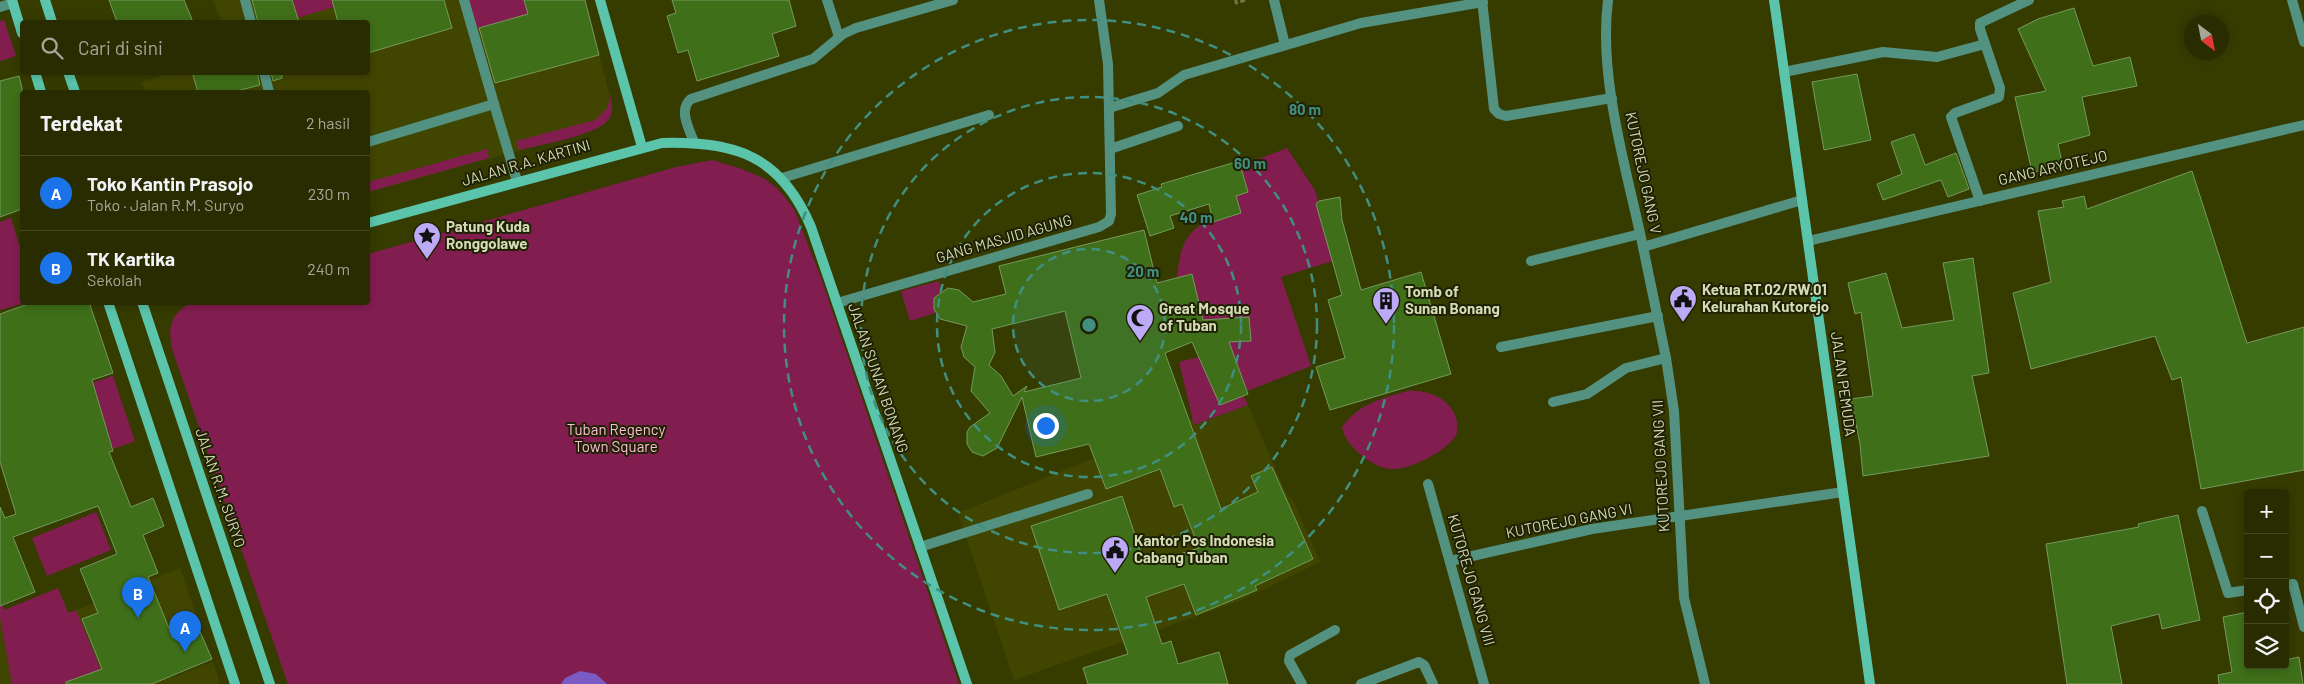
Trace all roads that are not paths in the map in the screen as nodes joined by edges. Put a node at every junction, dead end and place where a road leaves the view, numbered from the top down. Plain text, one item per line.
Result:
1 (45, 0) edge
2 (245, 0) edge
3 (464, 0) edge
4 (600, 0) edge
5 (827, 0) edge
6 (953, 0) edge
7 (1099, 0) edge
8 (1274, 0) edge
9 (1608, 0) edge
10 (1774, 0) edge
11 (2029, 0) edge
12 (2292, 0) edge
13 (1482, 1) edge
14 (13, 2) edge
15 (0, 7) edge
16 (51, 20) edge
17 (250, 20) edge
18 (20, 26) edge
19 (838, 37) junction
20 (2304, 42) edge
21 (1985, 44) junction
22 (1285, 45) junction
23 (1784, 72) junction
24 (36, 75) edge
25 (69, 75) edge
26 (265, 75) edge
27 (40, 90) edge
28 (74, 90) edge
29 (268, 90) edge
30 (1612, 98) junction
31 (494, 104) junction
32 (1109, 108) junction
33 (988, 115) dead end
34 (2304, 125) edge
35 (1178, 126) dead end
36 (370, 141) edge
37 (694, 142) junction
38 (642, 147) junction
39 (1110, 149) junction
40 (782, 178) junction
41 (517, 181) junction
42 (1802, 200) junction
43 (1980, 201) junction
44 (370, 222) edge
45 (1640, 234) junction
46 (1808, 241) junction
47 (1643, 247) junction
48 (1531, 261) dead end
49 (837, 303) junction
50 (109, 305) edge
51 (143, 305) edge
52 (1658, 316) junction
53 (1502, 347) dead end
54 (1666, 358) junction
55 (1554, 402) dead end
56 (1428, 484) dead end
57 (1843, 492) junction
58 (1088, 494) dead end
59 (2202, 511) dead end
60 (1679, 516) junction
61 (920, 547) junction
62 (1450, 561) junction
63 (2289, 584) edge
64 (2244, 591) edge
65 (2304, 628) edge
66 (1335, 630) dead end
67 (235, 684) edge
68 (270, 684) edge
69 (968, 684) edge
70 (1302, 684) edge
71 (1361, 684) edge
72 (1432, 684) edge
73 (1484, 684) edge
74 (1705, 684) edge
75 (1870, 684) edge

1 - 16 main road
2 - 17 street
3 - 31 street
4 - 38 main road
5 - 19 street
6 - 19 street
7 - 32 street, GANG MASJID AGUNG
8 - 22 street
9 - 30 street, KUTOREJO GANG V
10 - 23 main road, JALAN PEMUDA
11 - 21 street
12 - 20 street
13 - 22 street
13 - 30 street
14 - 15 street
14 - 18 main road
19 - 37 street
21 - 23 street
21 - 43 street
22 - 32 street
23 - 42 main road, JALAN PEMUDA
24 - 27 main road
25 - 28 main road
26 - 29 street
30 - 45 street, KUTOREJO GANG V
31 - 36 street
31 - 41 street
32 - 39 street, GANG MASJID AGUNG
33 - 40 street
34 - 43 street, GANG ARYOTEJO
35 - 39 street
37 - 38 main road, JALAN R.A. KARTINI
37 - 40 main road, JALAN SUNAN BONANG
38 - 41 main road, JALAN R.A. KARTINI
39 - 49 street, GANG MASJID AGUNG
40 - 49 main road, JALAN SUNAN BONANG
41 - 44 main road, JALAN R.A. KARTINI
42 - 46 main road, JALAN PEMUDA
42 - 47 street, KUTOREJO GANG V
43 - 46 street, GANG ARYOTEJO
45 - 47 street, KUTOREJO GANG V
45 - 48 street
46 - 57 main road, JALAN PEMUDA
47 - 52 street, KUTOREJO GANG VII
49 - 61 main road, JALAN SUNAN BONANG
50 - 67 main road
51 - 68 main road, JALAN R.M. SURYO
52 - 53 street
52 - 54 street, KUTOREJO GANG VII
54 - 55 street
54 - 60 street, KUTOREJO GANG VII
56 - 62 street, KUTOREJO GANG VIII
57 - 60 street, KUTOREJO GANG VI
57 - 75 main road, JALAN PEMUDA
58 - 61 street
59 - 64 street
60 - 62 street, KUTOREJO GANG VI
60 - 74 street, KUTOREJO GANG VII
61 - 69 main road, JALAN SUNAN BONANG
62 - 73 street, KUTOREJO GANG VIII
63 - 65 street
66 - 70 street
71 - 72 street

